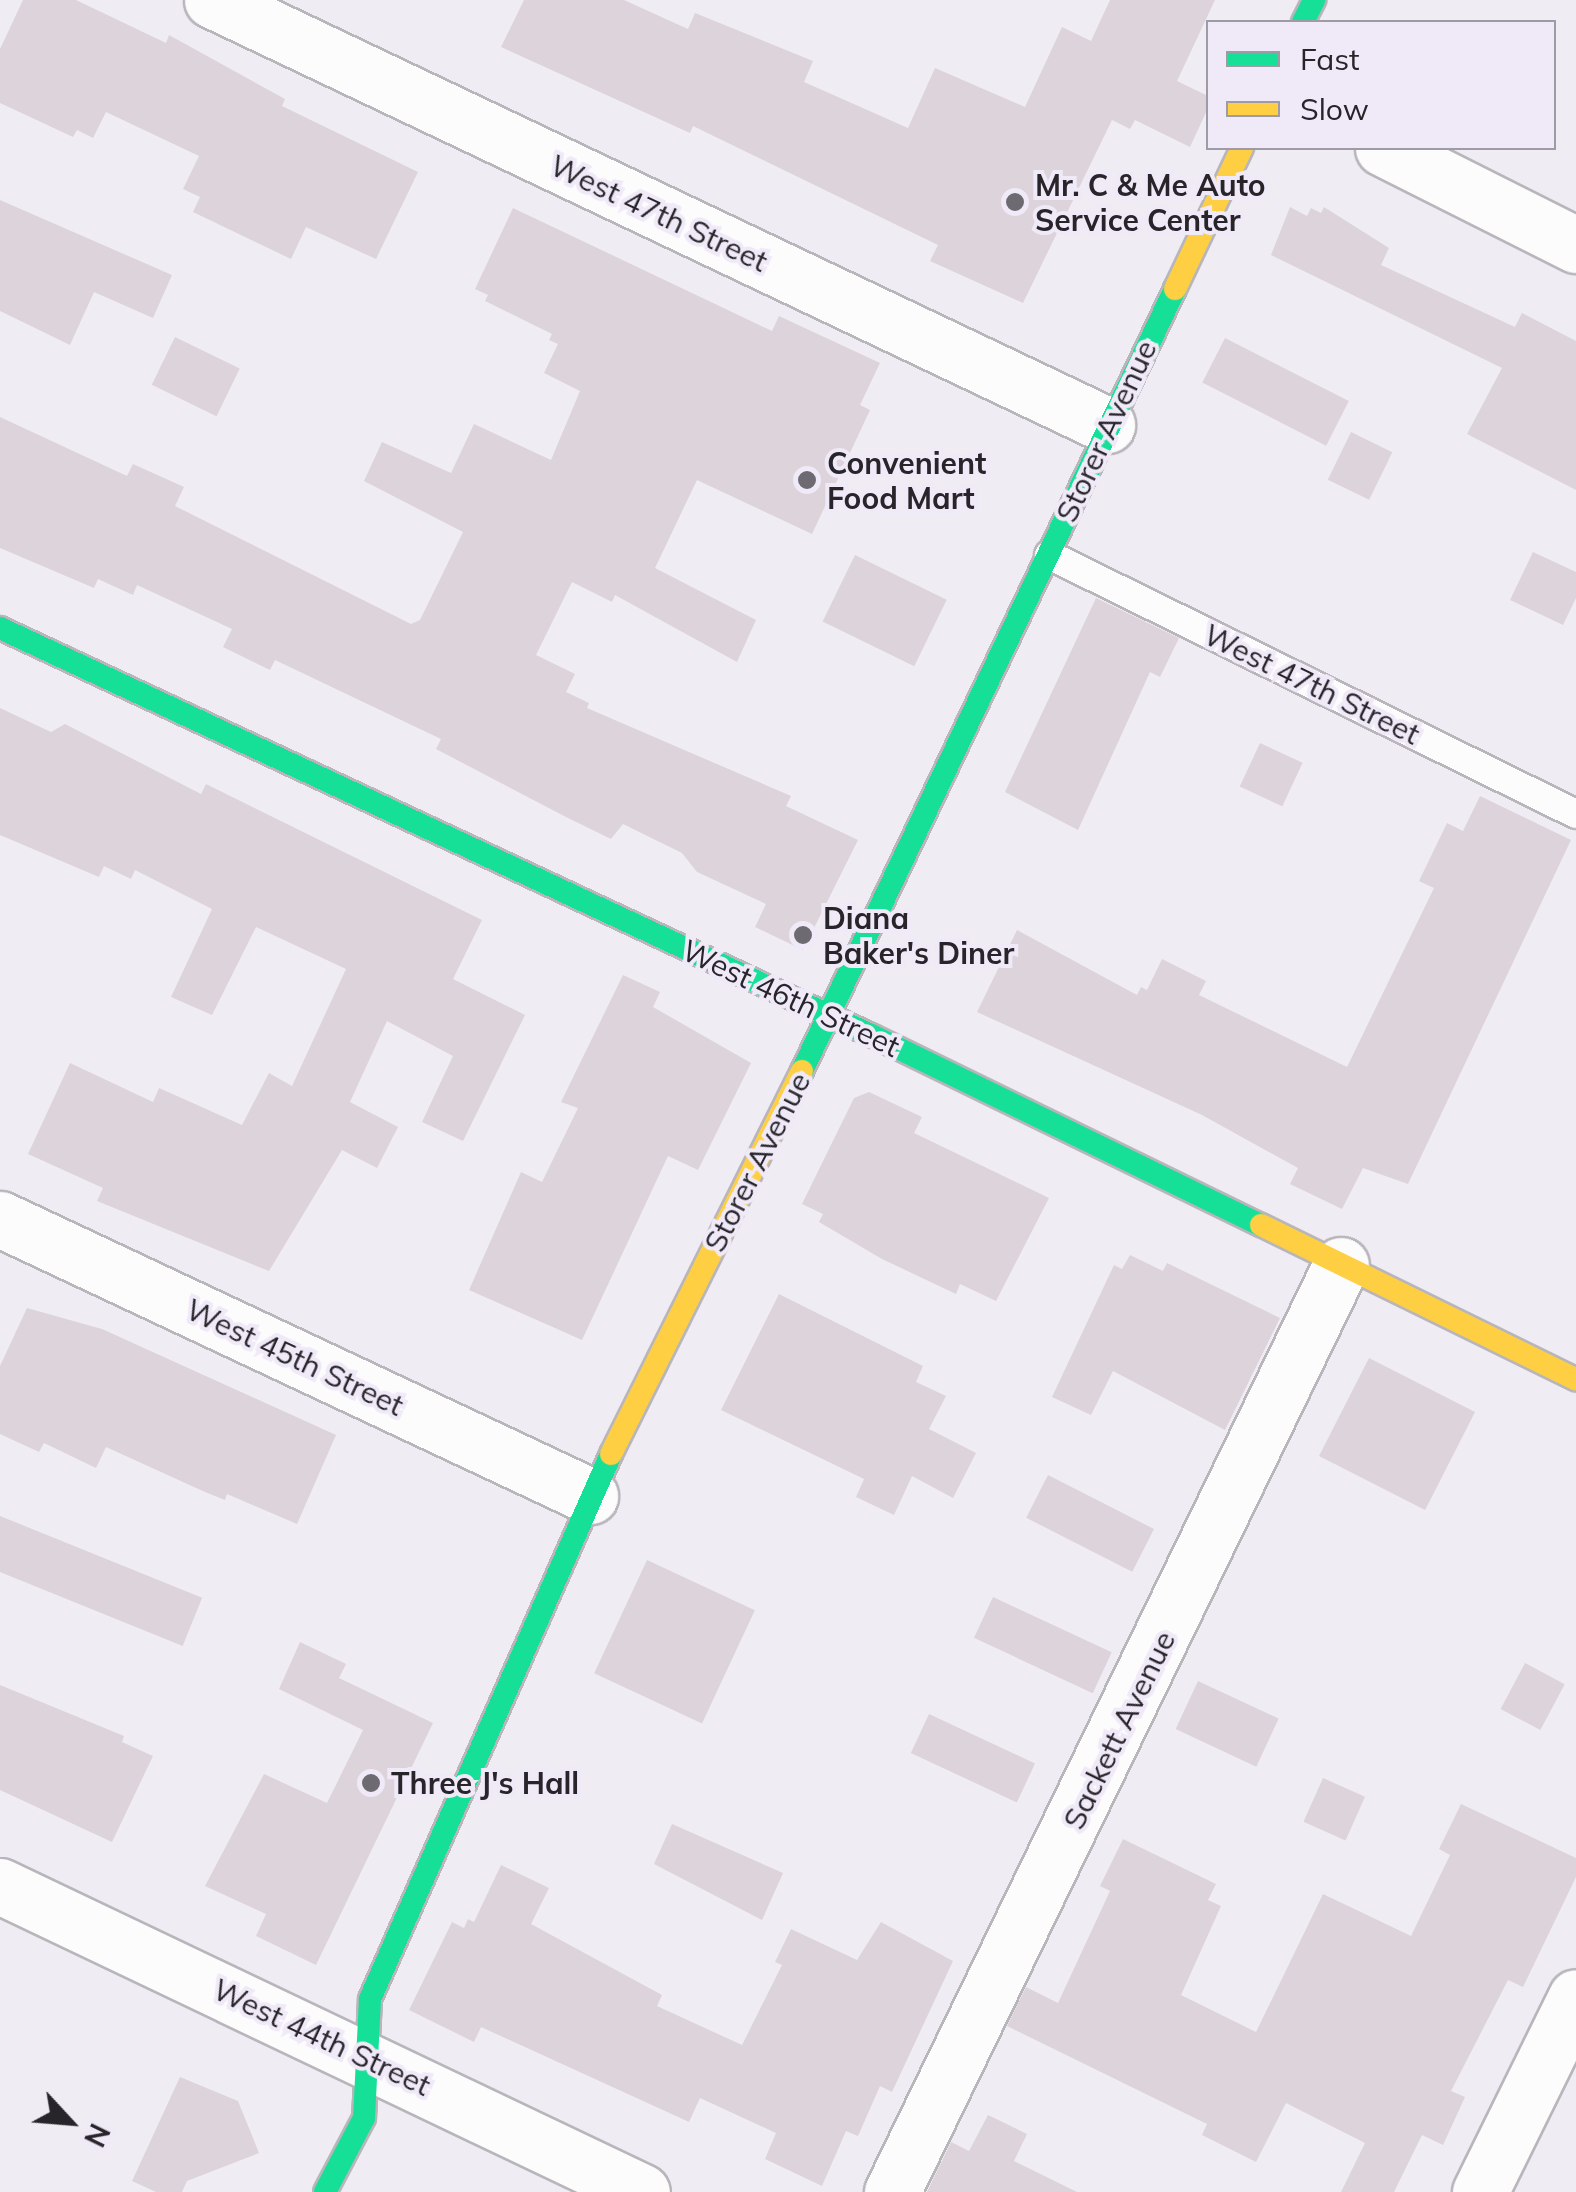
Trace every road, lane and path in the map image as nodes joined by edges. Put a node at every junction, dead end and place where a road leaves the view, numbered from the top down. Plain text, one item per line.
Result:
1 (212, 0) edge
2 (1241, 150) edge
3 (1386, 150) edge
4 (1576, 245) edge
5 (1107, 425) junction
6 (1049, 555) junction
7 (0, 628) edge
8 (1576, 814) edge
9 (830, 1016) junction
10 (0, 1218) edge
11 (1341, 1264) junction
12 (1576, 1380) edge
13 (590, 1496) junction
14 (0, 1886) edge
15 (1576, 1996) edge
16 (367, 2057) junction
17 (325, 2192) edge
18 (642, 2192) edge
19 (892, 2192) edge
20 (1480, 2192) edge

1 - 5 street, West 47th Street
2 - 5 street, Storer Avenue
3 - 4 street
5 - 6 street, Storer Avenue
6 - 8 lane, West 47th Street
6 - 9 street, Storer Avenue
7 - 9 street, West 46th Street
9 - 11 street, West 46th Street
9 - 13 street, Storer Avenue
10 - 13 street, West 45th Street
11 - 12 street, West 46th Street
11 - 19 street, Sackett Avenue
13 - 16 street, Storer Avenue
14 - 16 street, West 44th Street
15 - 20 street
16 - 17 street, Storer Avenue
16 - 18 street, West 44th Street

